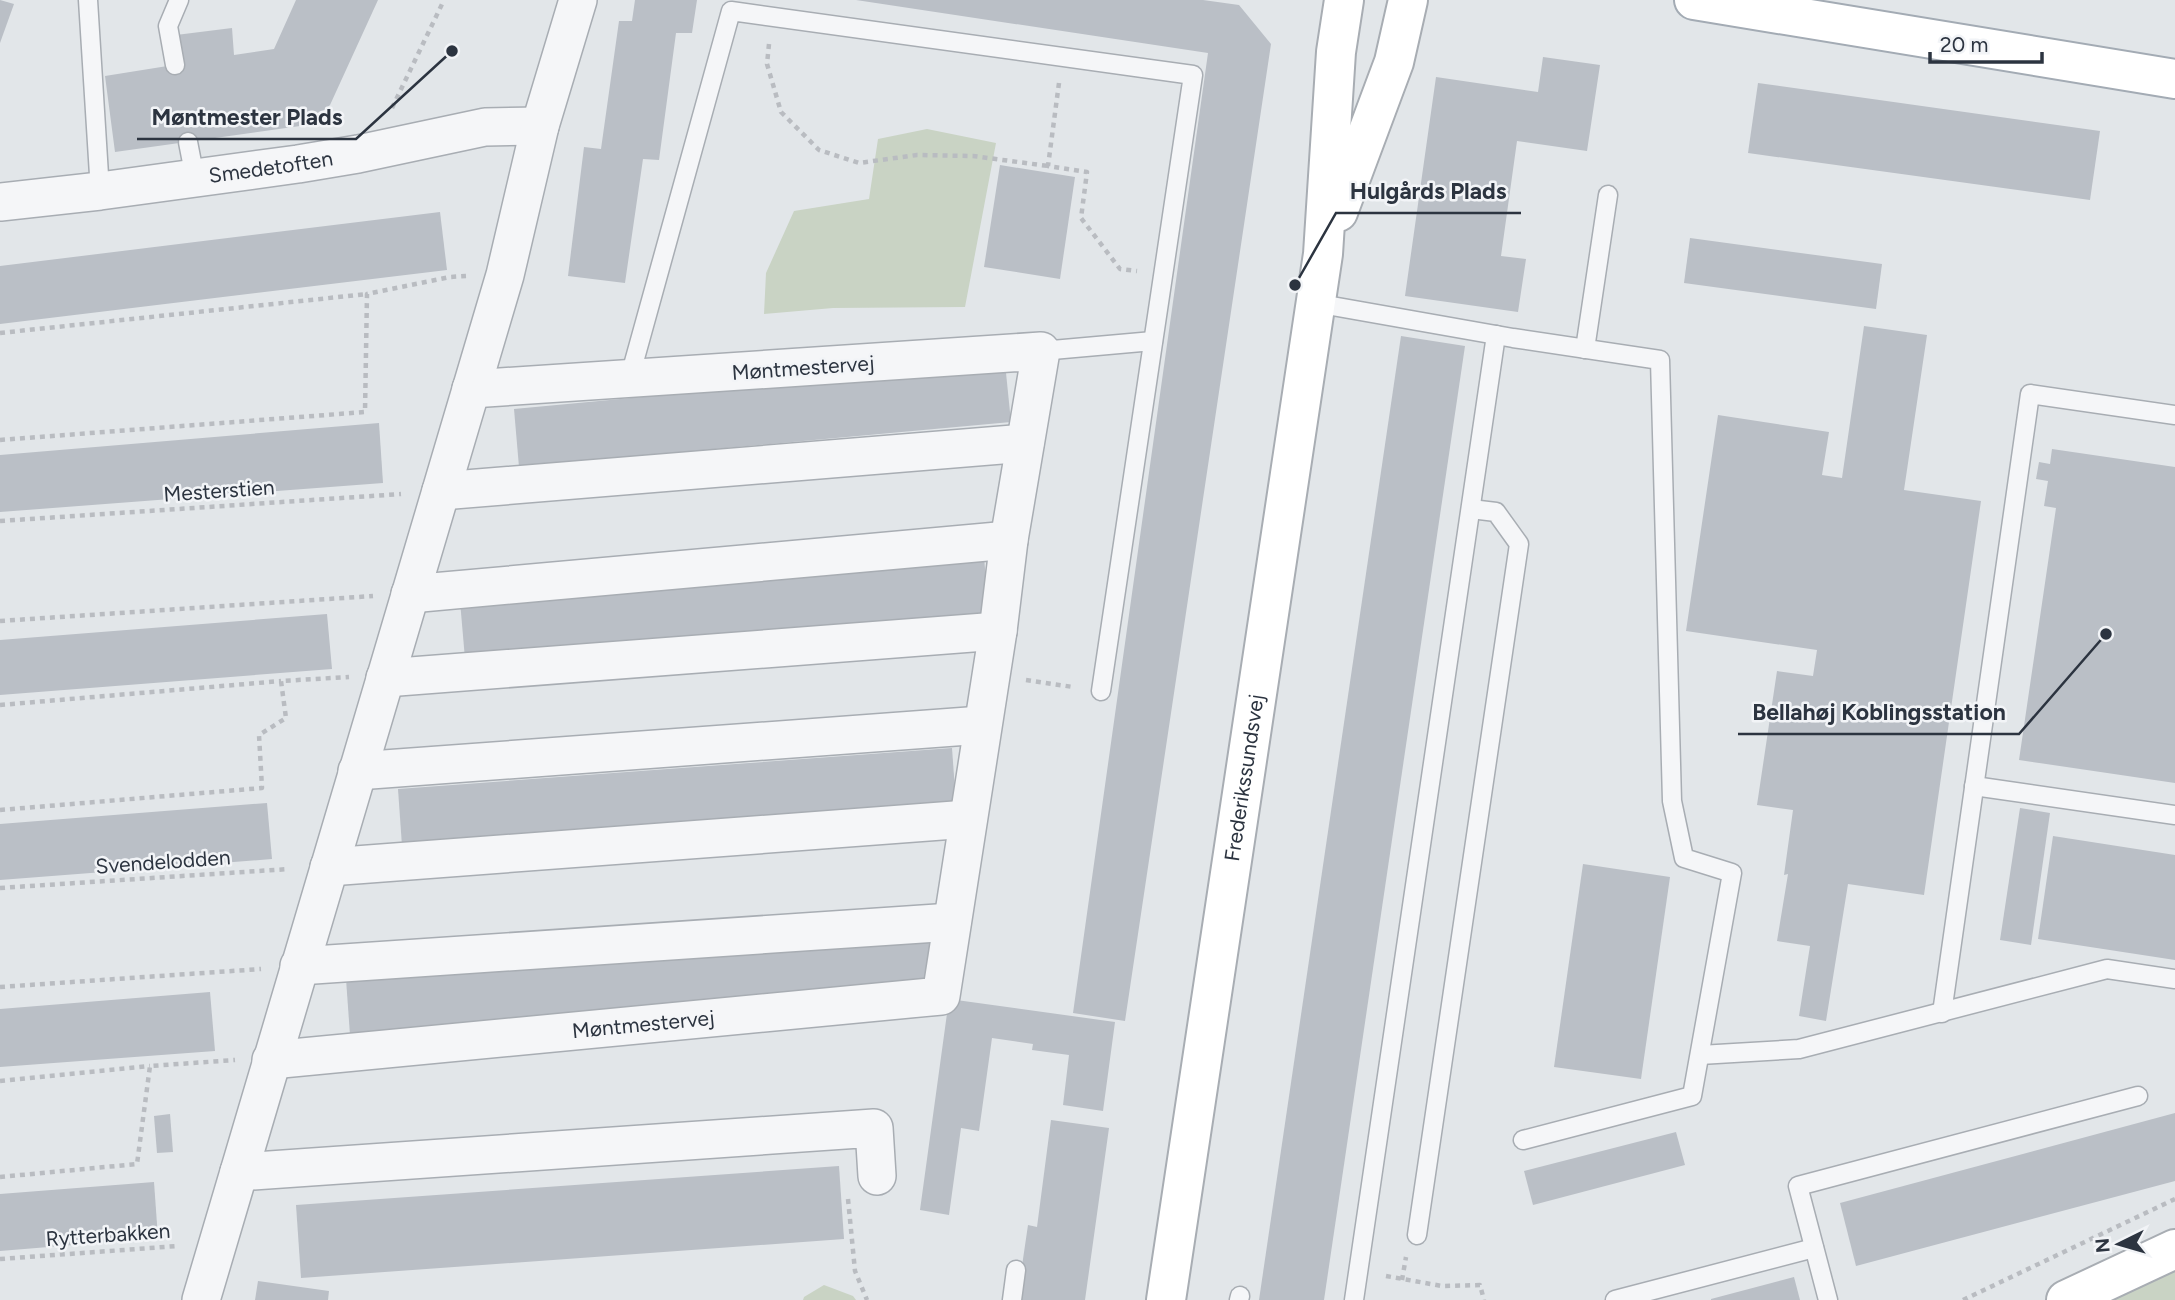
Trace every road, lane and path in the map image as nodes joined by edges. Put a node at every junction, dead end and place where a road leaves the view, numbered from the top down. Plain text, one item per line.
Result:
1 (88, 0) edge
2 (179, 0) edge
3 (444, 0) edge
4 (1344, 0) edge
5 (1408, 0) edge
6 (1694, 0) edge
7 (570, 11) edge
8 (773, 18) junction
9 (1063, 57) junction
10 (175, 65) dead end
11 (2175, 79) edge
12 (540, 126) junction
13 (188, 142) dead end
14 (358, 154) junction
15 (1048, 166) junction
16 (195, 178) junction
17 (100, 191) junction
18 (1608, 195) dead end
19 (0, 202) edge
20 (1323, 254) junction
21 (1162, 274) junction
22 (505, 275) junction
23 (367, 294) junction
24 (1315, 303) junction
25 (0, 333) edge
26 (1496, 335) junction
27 (1153, 341) junction
28 (1585, 349) junction
29 (1041, 351) junction
30 (629, 380) junction
31 (471, 389) junction
32 (2175, 415) edge
33 (0, 440) edge
34 (1025, 443) junction
35 (441, 491) junction
36 (1471, 509) junction
37 (0, 521) edge
38 (1009, 540) junction
39 (410, 594) junction
40 (0, 621) edge
41 (998, 631) junction
42 (385, 678) junction
43 (281, 681) junction
44 (1101, 691) dead end
45 (0, 705) edge
46 (982, 725) junction
47 (357, 771) junction
48 (1974, 786) junction
49 (0, 810) edge
50 (2175, 815) edge
51 (968, 819) junction
52 (329, 867) junction
53 (0, 888) edge
54 (951, 922) junction
55 (299, 966) junction
56 (2175, 979) edge
57 (0, 987) edge
58 (1941, 1013) junction
59 (1700, 1055) junction
60 (271, 1060) junction
61 (150, 1066) junction
62 (0, 1081) edge
63 (2138, 1096) dead end
64 (1523, 1140) dead end
65 (239, 1172) junction
66 (0, 1177) edge
67 (862, 1185) joint
68 (2175, 1199) edge
69 (1417, 1235) dead end
70 (218, 1243) junction
71 (1814, 1248) junction
72 (2175, 1249) edge
73 (0, 1259) edge
74 (1358, 1268) junction
75 (1016, 1270) dead end
76 (201, 1300) edge
77 (867, 1300) edge
78 (1012, 1300) edge
79 (1166, 1300) edge
80 (1353, 1300) edge
81 (1484, 1300) edge
82 (1615, 1300) edge
83 (1828, 1300) edge
84 (1963, 1300) edge
85 (2066, 1300) edge

1 - 17 lane
2 - 10 lane
3 - 14 path
4 - 20 street, Frederikssundsvej
5 - 20 street, Frederikssundsvej
6 - 11 street
7 - 12 street
8 - 9 lane
8 - 15 path
8 - 30 lane
9 - 15 path
9 - 21 lane
12 - 14 street, Smedetoften
12 - 22 street
13 - 16 lane
14 - 16 street, Smedetoften
15 - 21 path
16 - 17 street, Smedetoften
17 - 19 street, Smedetoften
18 - 28 lane
20 - 24 street, Frederikssundsvej
21 - 27 lane
22 - 23 path
22 - 31 street
23 - 25 path
23 - 33 path
24 - 26 lane
24 - 79 street, Frederikssundsvej
26 - 28 lane
26 - 36 lane
27 - 29 lane
27 - 44 lane
28 - 59 lane
29 - 30 street, Møntmestervej
29 - 34 street, Møntmestervej
30 - 31 street, Møntmestervej
31 - 35 street
32 - 48 lane
34 - 35 street
34 - 38 street, Møntmestervej
35 - 37 path, Mesterstien
35 - 39 street
36 - 69 lane
36 - 74 lane
38 - 39 street
38 - 41 street, Møntmestervej
39 - 40 path
39 - 42 street
41 - 42 street
41 - 46 street, Møntmestervej
42 - 43 path
42 - 47 street
43 - 45 path
43 - 49 path
46 - 47 street
46 - 51 street, Møntmestervej
47 - 52 street
48 - 50 lane
48 - 58 lane
51 - 52 street
51 - 54 street, Møntmestervej
52 - 53 path, Svendelodden
52 - 55 street
54 - 55 street
54 - 60 street, Møntmestervej
55 - 57 path
55 - 60 street
56 - 58 lane
58 - 59 lane
59 - 64 lane
60 - 61 path
60 - 65 street
61 - 62 path
61 - 66 path
63 - 71 lane
65 - 67 street
65 - 70 street
67 - 77 path
68 - 84 path
70 - 73 path, Rytterbakken
70 - 76 street
71 - 82 lane
71 - 83 lane
72 - 85 street
74 - 80 lane
74 - 81 path
75 - 78 lane

